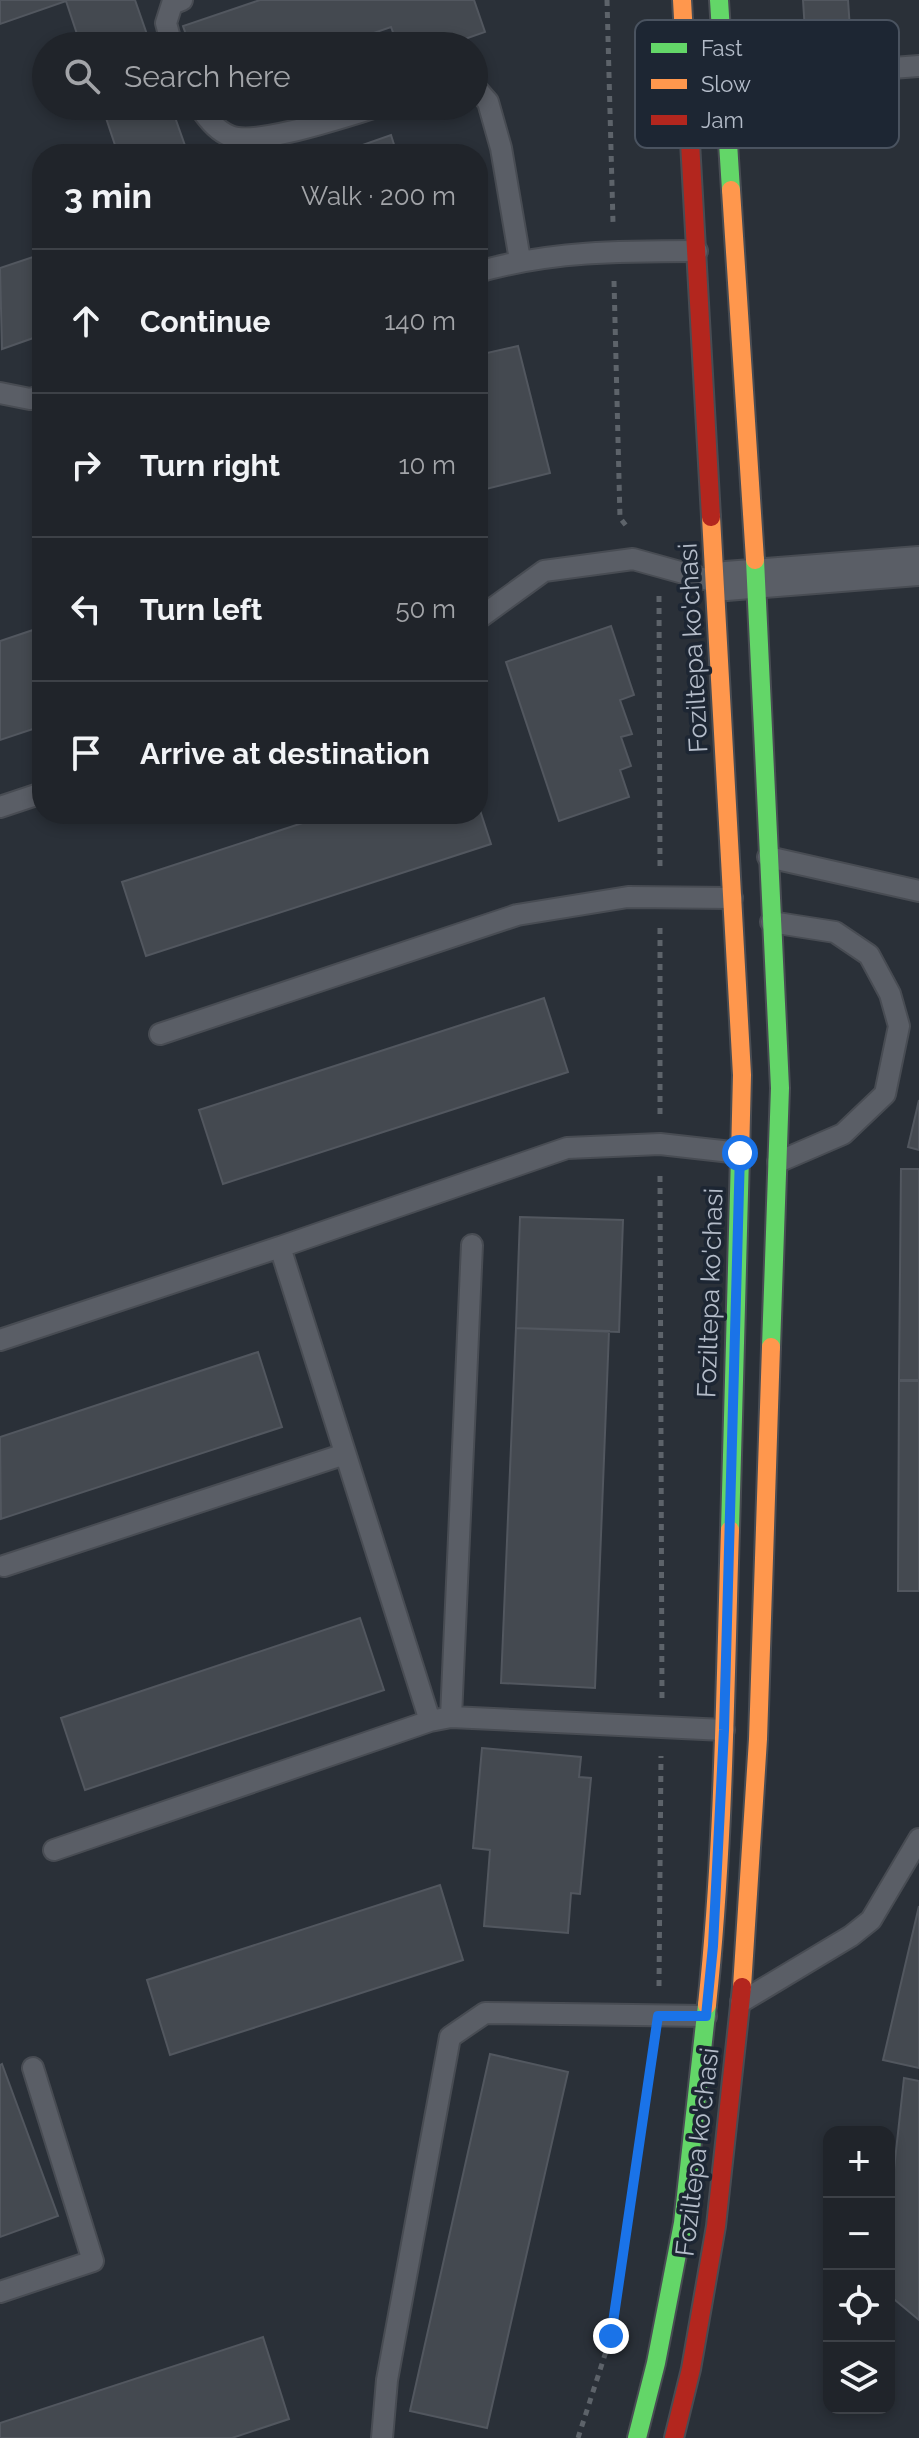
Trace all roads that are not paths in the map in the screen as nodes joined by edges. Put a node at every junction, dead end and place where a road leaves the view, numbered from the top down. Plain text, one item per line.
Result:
1 (182, 0) edge
2 (682, 0) edge
3 (719, 0) edge
4 (683, 20) edge
5 (720, 20) edge
6 (168, 32) edge
7 (919, 66) edge
8 (899, 68) edge
9 (488, 102) edge
10 (208, 120) edge
11 (330, 120) edge
12 (691, 148) edge
13 (728, 148) edge
14 (697, 251) junction
15 (520, 260) junction
16 (488, 269) edge
17 (0, 393) edge
18 (32, 398) edge
19 (919, 566) edge
20 (756, 577) junction
21 (716, 582) junction
22 (488, 612) edge
23 (32, 796) edge
24 (0, 807) edge
25 (768, 857) junction
26 (919, 891) edge
27 (732, 898) junction
28 (771, 922) junction
29 (160, 1034) dead end
30 (740, 1153) junction
31 (778, 1162) junction
32 (472, 1245) dead end
33 (280, 1247) junction
34 (0, 1340) edge
35 (345, 1454) junction
36 (4, 1566) dead end
37 (451, 1717) junction
38 (430, 1721) junction
39 (724, 1730) junction
40 (919, 1839) edge
41 (54, 1850) dead end
42 (741, 2002) junction
43 (706, 2016) junction
44 (33, 2068) dead end
45 (0, 2292) edge
46 (382, 2438) edge
47 (637, 2438) edge
48 (674, 2438) edge

1 - 6 lane
2 - 4 main road, Foziltepa ko'chasi
3 - 5 main road, Foziltepa ko'chasi
7 - 8 lane
9 - 15 lane
10 - 11 lane
12 - 14 main road, Foziltepa ko'chasi
13 - 20 main road, Foziltepa ko'chasi
14 - 15 lane
14 - 21 main road, Foziltepa ko'chasi
15 - 16 lane
17 - 18 lane
19 - 20 street
20 - 21 street
20 - 25 main road, Foziltepa ko'chasi
21 - 22 lane
21 - 27 main road, Foziltepa ko'chasi
23 - 24 lane
25 - 26 lane
25 - 28 main road, Foziltepa ko'chasi
27 - 29 lane
27 - 30 main road, Foziltepa ko'chasi
28 - 31 main road, Foziltepa ko'chasi
28 - 31 lane
30 - 33 lane
30 - 39 main road, Foziltepa ko'chasi
31 - 42 main road, Foziltepa ko'chasi
32 - 37 lane
33 - 34 lane
33 - 35 lane
35 - 36 lane
35 - 38 lane
37 - 38 lane
37 - 39 lane
38 - 41 lane
39 - 43 main road, Foziltepa ko'chasi
40 - 42 lane
42 - 48 main road, Foziltepa ko'chasi
43 - 46 lane
43 - 47 main road, Foziltepa ko'chasi
44 - 45 lane

